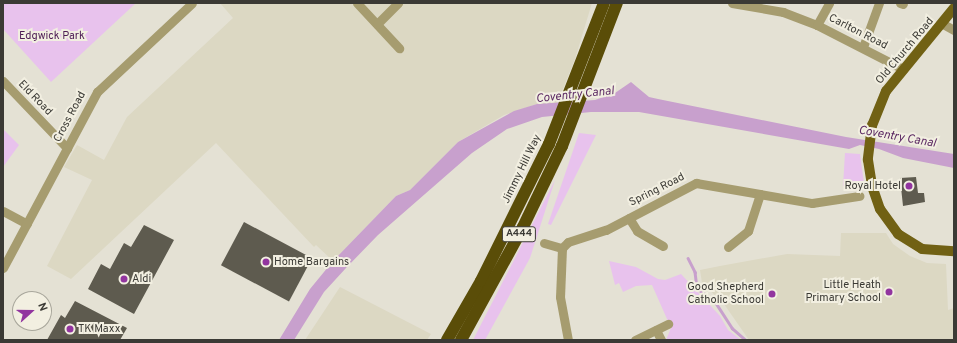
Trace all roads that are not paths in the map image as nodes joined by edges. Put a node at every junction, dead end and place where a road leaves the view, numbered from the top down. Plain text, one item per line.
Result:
1 (192, 3) edge
2 (357, 3) edge
3 (398, 3) edge
4 (604, 3) edge
5 (617, 3) edge
6 (732, 3) edge
7 (829, 3) edge
8 (879, 3) edge
9 (954, 8) edge
10 (377, 24) junction
11 (817, 24) junction
12 (943, 24) junction
13 (954, 30) edge
14 (863, 47) junction
15 (399, 48) dead end
16 (903, 69) junction
17 (3, 81) edge
18 (66, 148) junction
19 (760, 194) junction
20 (859, 196) dead end
21 (3, 212) edge
22 (629, 218) junction
23 (27, 224) junction
24 (544, 243) dead end
25 (663, 246) dead end
26 (728, 247) dead end
27 (562, 248) junction
28 (954, 251) edge
29 (3, 268) edge
30 (668, 324) dead end
31 (656, 330) junction
32 (447, 340) edge
33 (461, 340) edge
34 (568, 340) edge
35 (635, 340) edge
36 (661, 340) edge

1 - 18 street, Cross Road
2 - 10 street
3 - 10 street
4 - 32 highway, Jimmy Hill Way / A444
5 - 33 highway, A444
6 - 11 street, Carlton Road
7 - 11 street
8 - 14 street
9 - 12 main road, Old Church Road
10 - 15 street
11 - 14 street, Carlton Road
12 - 13 street
12 - 16 main road, Old Church Road
14 - 16 street, Carlton Road
16 - 28 main road, Old Church Road
17 - 18 street, Eld Road
18 - 23 street, Cross Road
19 - 20 street, Spring Road
19 - 22 street, Spring Road
19 - 26 street
21 - 23 street
22 - 25 street
22 - 27 street, Spring Road
23 - 29 street, Cross Road
24 - 27 street
27 - 34 street
30 - 31 street
31 - 35 street
31 - 36 street

